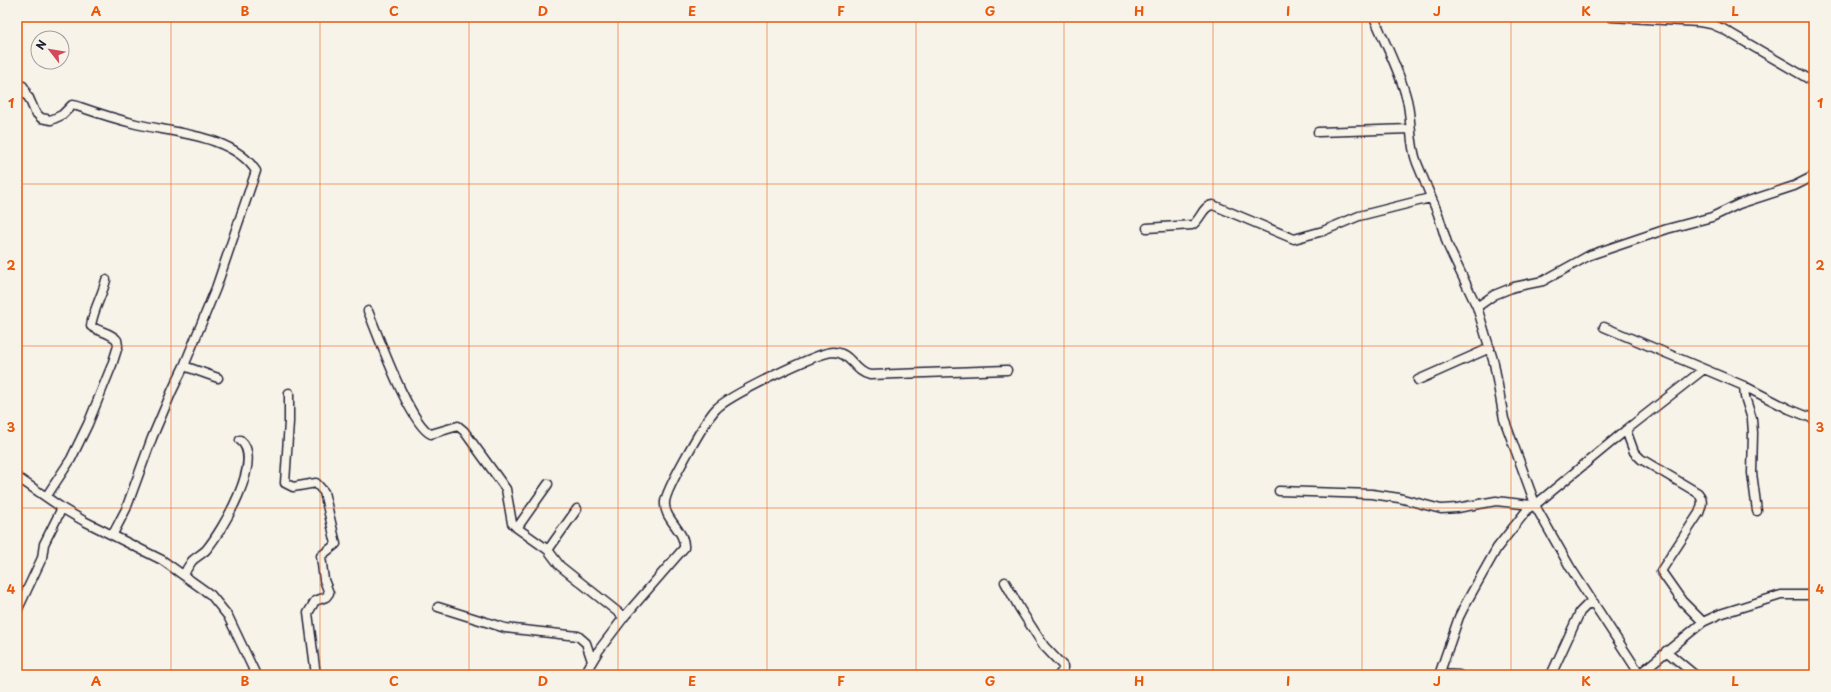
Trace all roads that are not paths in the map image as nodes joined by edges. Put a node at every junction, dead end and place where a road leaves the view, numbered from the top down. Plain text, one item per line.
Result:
1 (1374, 17) edge
2 (1611, 17) edge
3 (1814, 82) edge
4 (17, 85) edge
5 (1410, 129) junction
6 (1318, 132) dead end
7 (1814, 176) edge
8 (1430, 198) junction
9 (1147, 228) dead end
10 (106, 280) dead end
11 (1478, 307) junction
12 (368, 311) dead end
13 (1604, 327) dead end
14 (1490, 348) junction
15 (184, 366) junction
16 (1704, 369) junction
17 (1007, 370) dead end
18 (218, 378) dead end
19 (1418, 380) dead end
20 (1744, 386) junction
21 (289, 393) dead end
22 (1814, 419) edge
23 (1626, 430) junction
24 (240, 440) dead end
25 (17, 477) edge
26 (548, 484) dead end
27 (1279, 491) dead end
28 (46, 497) junction
29 (1534, 506) junction
30 (62, 508) junction
31 (577, 509) dead end
32 (1757, 510) dead end
33 (518, 528) junction
34 (113, 534) junction
35 (548, 550) junction
36 (184, 575) junction
37 (1005, 582) dead end
38 (1814, 595) edge
39 (1594, 603) junction
40 (438, 608) dead end
41 (17, 610) edge
42 (624, 617) junction
43 (1703, 622) junction
44 (1666, 651) junction
45 (592, 661) junction
46 (1638, 674) edge
47 (256, 675) edge
48 (316, 675) edge
49 (584, 675) edge
50 (1059, 675) edge
51 (1439, 675) edge
52 (1459, 675) edge
53 (1551, 675) edge
54 (1695, 675) edge

1 - 5 street
2 - 3 street
4 - 15 street
5 - 6 street
5 - 8 street
7 - 11 street
8 - 9 street
8 - 11 street
10 - 28 street
11 - 14 street
12 - 33 street
13 - 16 street
14 - 19 street
14 - 29 street
15 - 18 street
15 - 34 street
16 - 20 street
16 - 23 street
17 - 42 street
20 - 22 street
20 - 32 street
21 - 48 street
23 - 29 street
23 - 43 street
24 - 36 street
25 - 28 street
26 - 33 street
27 - 29 street
28 - 30 street
29 - 39 street
29 - 51 street
30 - 34 street
30 - 41 street
31 - 35 street
33 - 35 street
34 - 36 street
35 - 42 street
36 - 47 street
37 - 50 street
38 - 43 street
39 - 46 street
39 - 53 street
40 - 45 street
42 - 45 street
43 - 44 street
44 - 46 street
44 - 54 street
45 - 49 street
51 - 52 street

